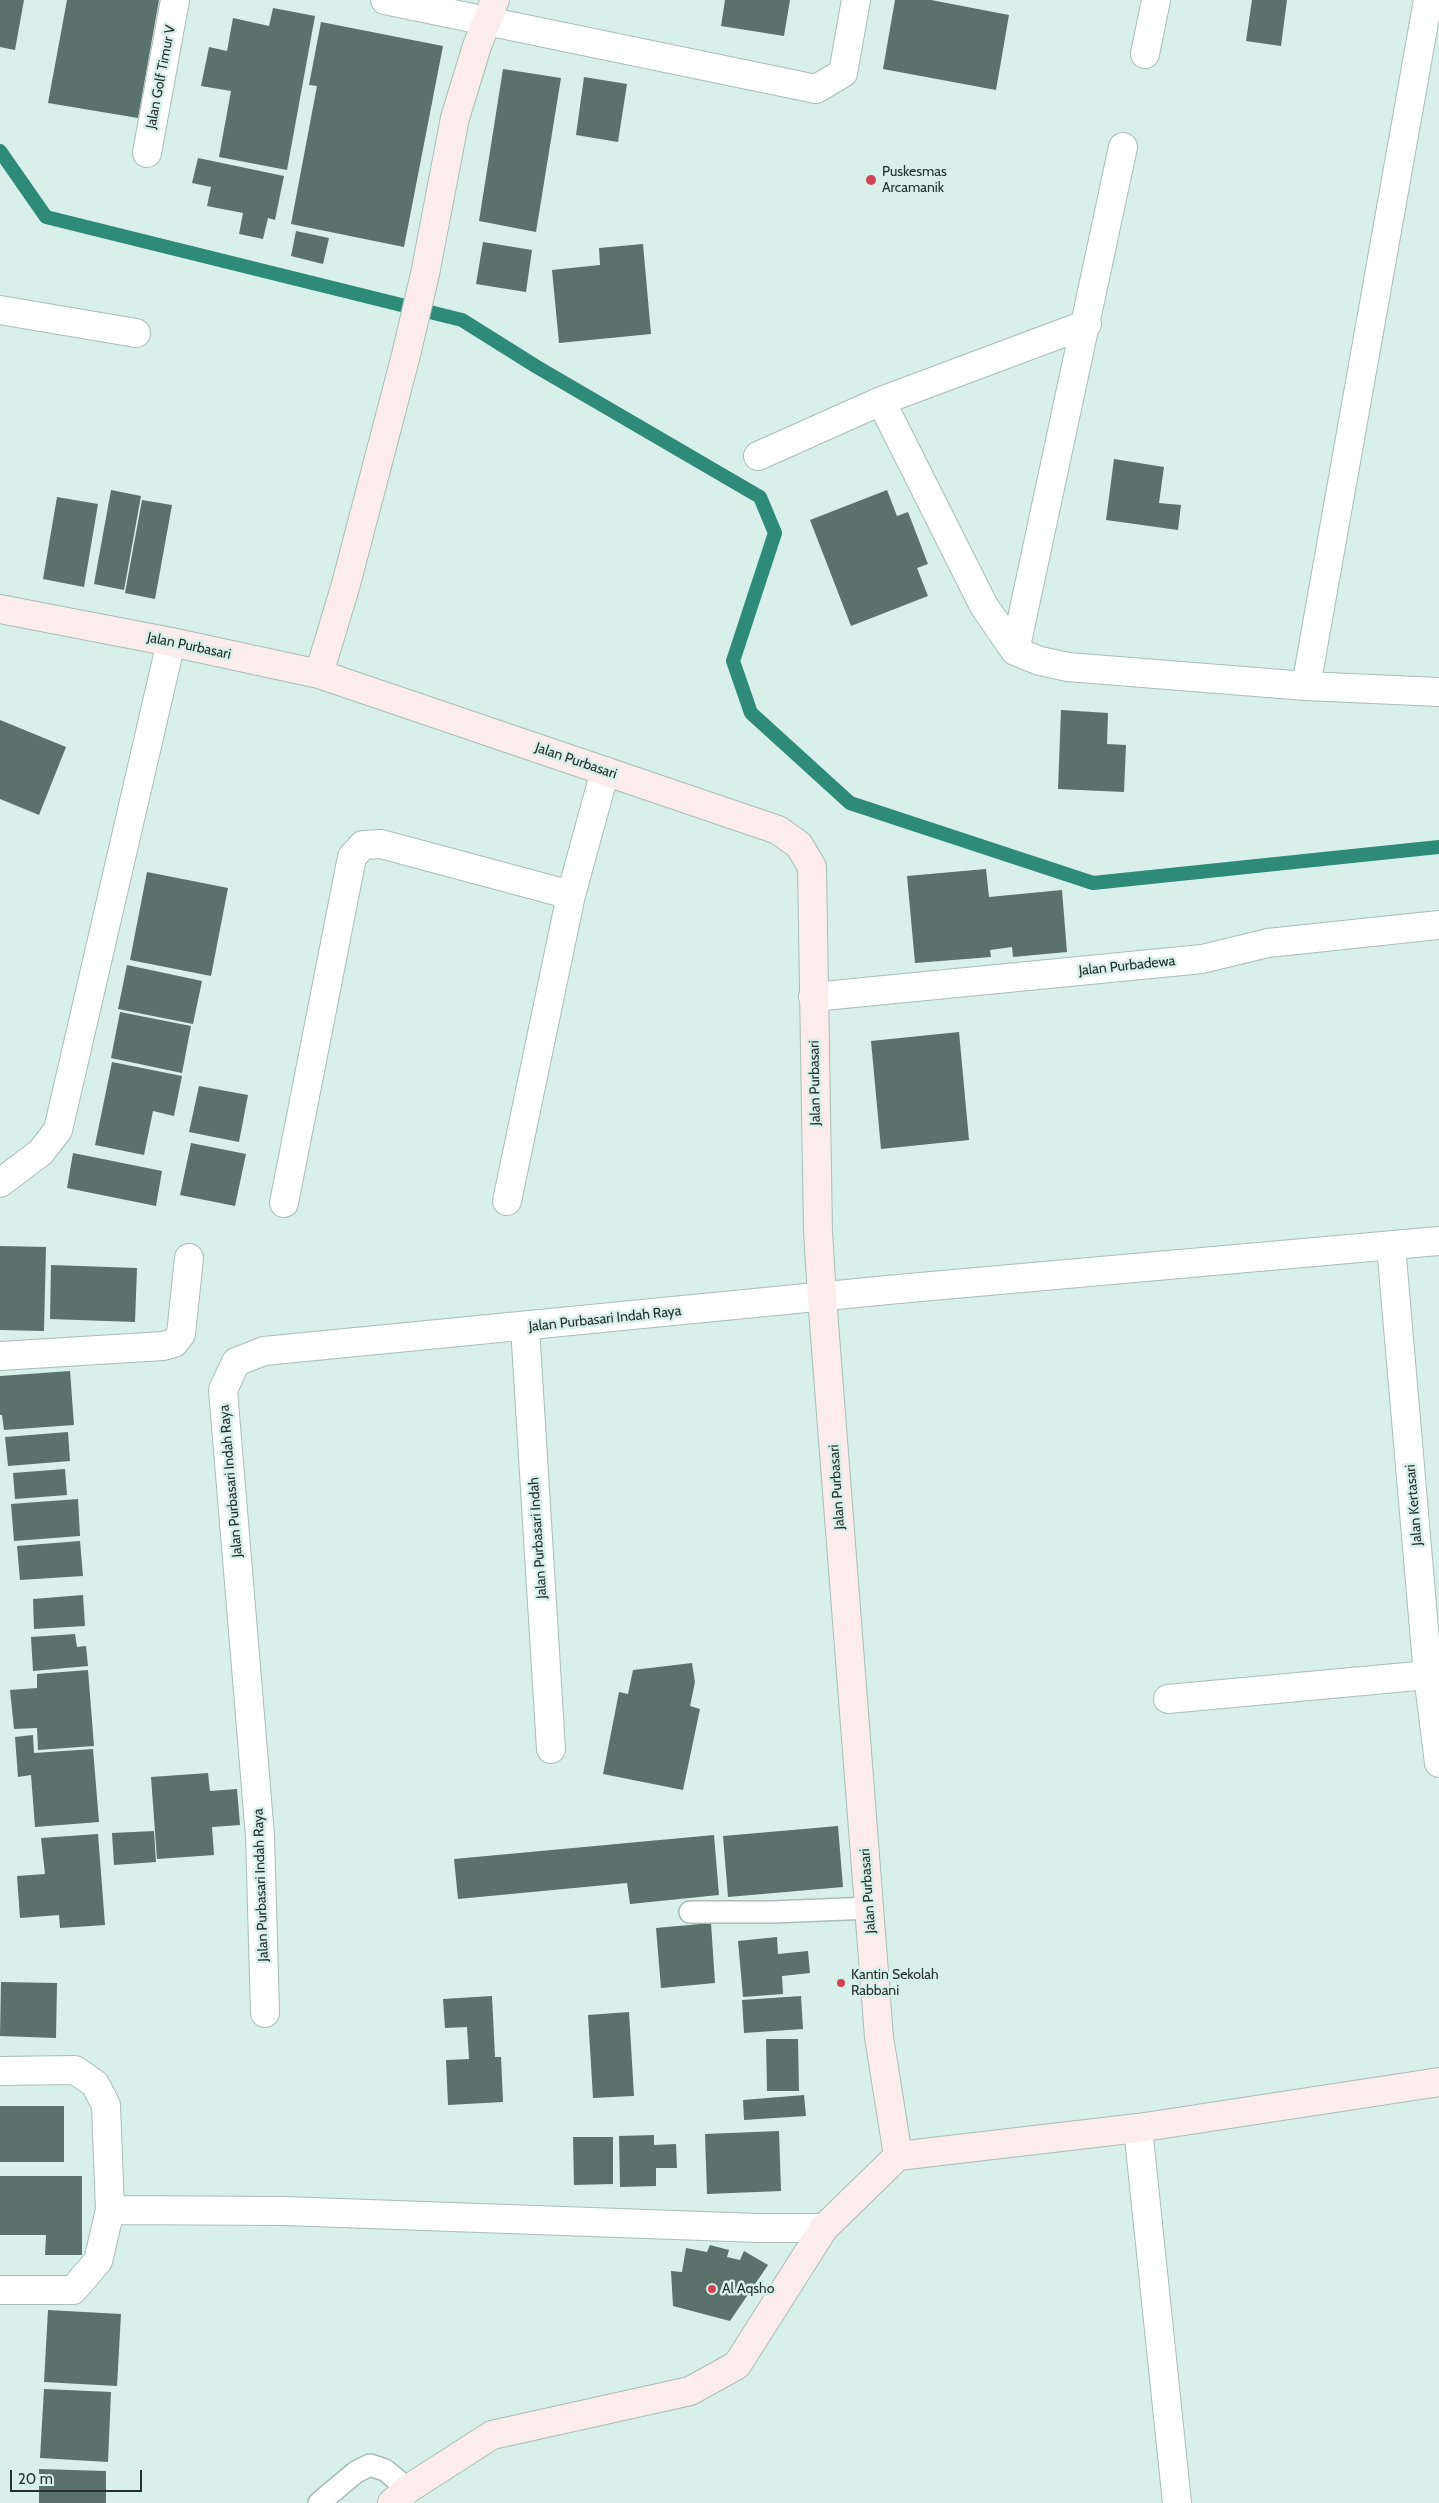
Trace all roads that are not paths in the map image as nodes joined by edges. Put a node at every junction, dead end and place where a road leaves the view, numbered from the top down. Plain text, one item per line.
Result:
1 (175, 0) edge
2 (385, 0) edge
3 (856, 0) edge
4 (1156, 0) edge
5 (1428, 0) edge
6 (492, 11) edge
7 (1145, 54) dead end
8 (1124, 147) dead end
9 (146, 153) dead end
10 (0, 310) edge
11 (1087, 324) junction
12 (136, 333) dead end
13 (880, 401) junction
14 (758, 456) dead end
15 (0, 609) edge
16 (171, 642) junction
17 (1015, 651) junction
18 (319, 674) junction
19 (1306, 686) junction
20 (1439, 692) edge
21 (605, 771) junction
22 (571, 895) junction
23 (1439, 925) edge
24 (813, 997) junction
25 (0, 1183) edge
26 (507, 1200) dead end
27 (284, 1203) dead end
28 (1439, 1241) edge
29 (1392, 1246) junction
30 (189, 1258) dead end
31 (822, 1297) junction
32 (525, 1327) junction
33 (0, 1356) edge
34 (1428, 1675) junction
35 (1168, 1699) dead end
36 (551, 1749) dead end
37 (1439, 1763) edge
38 (870, 1908) junction
39 (690, 1912) dead end
40 (265, 2013) dead end
41 (0, 2070) edge
42 (1439, 2082) edge
43 (1138, 2128) junction
44 (898, 2156) junction
45 (110, 2210) junction
46 (824, 2228) junction
47 (0, 2290) edge
48 (400, 2496) edge
49 (318, 2503) edge
50 (1177, 2503) edge

1 - 9 street, Jalan Golf Timur V
2 - 6 street
3 - 6 street
4 - 7 street
5 - 19 street
6 - 18 street
8 - 11 street
10 - 12 street
11 - 13 street
11 - 17 street
13 - 14 street
13 - 17 street
15 - 16 street, Jalan Purbasari
16 - 18 street, Jalan Purbasari
16 - 25 street
17 - 19 street
18 - 21 street, Jalan Purbasari
19 - 20 street
21 - 22 street
21 - 24 street, Jalan Purbasari
22 - 26 street
22 - 27 street
23 - 24 street, Jalan Purbadewa
24 - 31 street, Jalan Purbasari
28 - 29 street, Jalan Purbasari Indah Raya
29 - 31 street, Jalan Purbasari Indah Raya
29 - 34 street, Jalan Kertasari
30 - 33 street
31 - 32 street, Jalan Purbasari Indah Raya
31 - 38 street, Jalan Purbasari
32 - 36 street, Jalan Purbasari Indah
32 - 40 street, Jalan Purbasari Indah Raya
34 - 35 street
34 - 37 street, Jalan Kertasari
38 - 39 lane
38 - 44 street, Jalan Purbasari
41 - 45 street
42 - 43 street
43 - 44 street
43 - 50 street
44 - 46 street
45 - 46 street
45 - 47 street
46 - 48 street
48 - 49 lane

